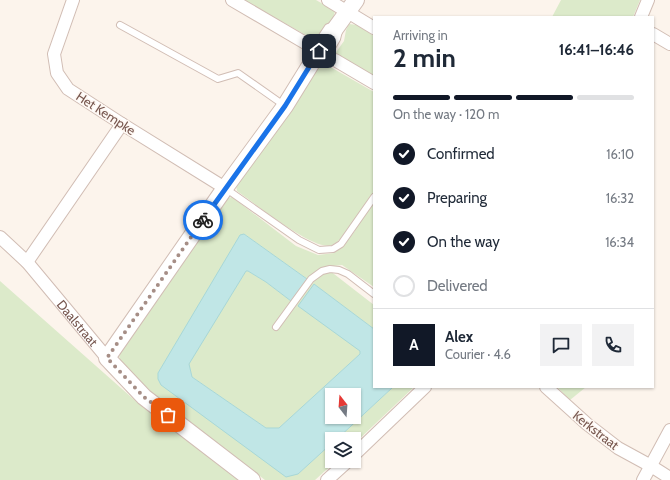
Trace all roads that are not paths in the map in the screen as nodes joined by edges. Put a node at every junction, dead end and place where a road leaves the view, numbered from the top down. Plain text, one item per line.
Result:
1 (73, 0) edge
2 (232, 0) edge
3 (328, 0) edge
4 (648, 0) edge
5 (349, 11) edge
6 (641, 16) edge
7 (120, 25) dead end
8 (373, 27) edge
9 (654, 35) edge
10 (670, 44) edge
11 (319, 51) junction
12 (334, 60) dead end
13 (373, 82) edge
14 (285, 106) junction
15 (122, 124) junction
16 (225, 188) junction
17 (373, 198) edge
18 (0, 237) edge
19 (27, 262) junction
20 (373, 293) edge
21 (276, 327) dead end
22 (107, 358) junction
23 (424, 388) edge
24 (547, 388) edge
25 (670, 430) edge
26 (361, 448) edge
27 (651, 466) junction
28 (340, 468) edge
29 (670, 478) edge
30 (252, 480) edge
31 (327, 480) edge
32 (643, 480) edge

1 - 15 street, Het Kempke
2 - 11 street
3 - 5 street
4 - 6 street
5 - 8 street
5 - 11 street
7 - 14 lane
9 - 10 street
11 - 14 street
12 - 13 street
14 - 16 street
15 - 16 street, Het Kempke
15 - 19 street
16 - 17 lane
16 - 22 street
18 - 19 street, Daalstraat
19 - 22 street, Daalstraat
20 - 21 lane
22 - 30 street, Daalstraat
23 - 26 street
24 - 27 street, Kerkstraat
25 - 27 street
27 - 29 street, Kerkstraat
27 - 32 street
28 - 31 street

